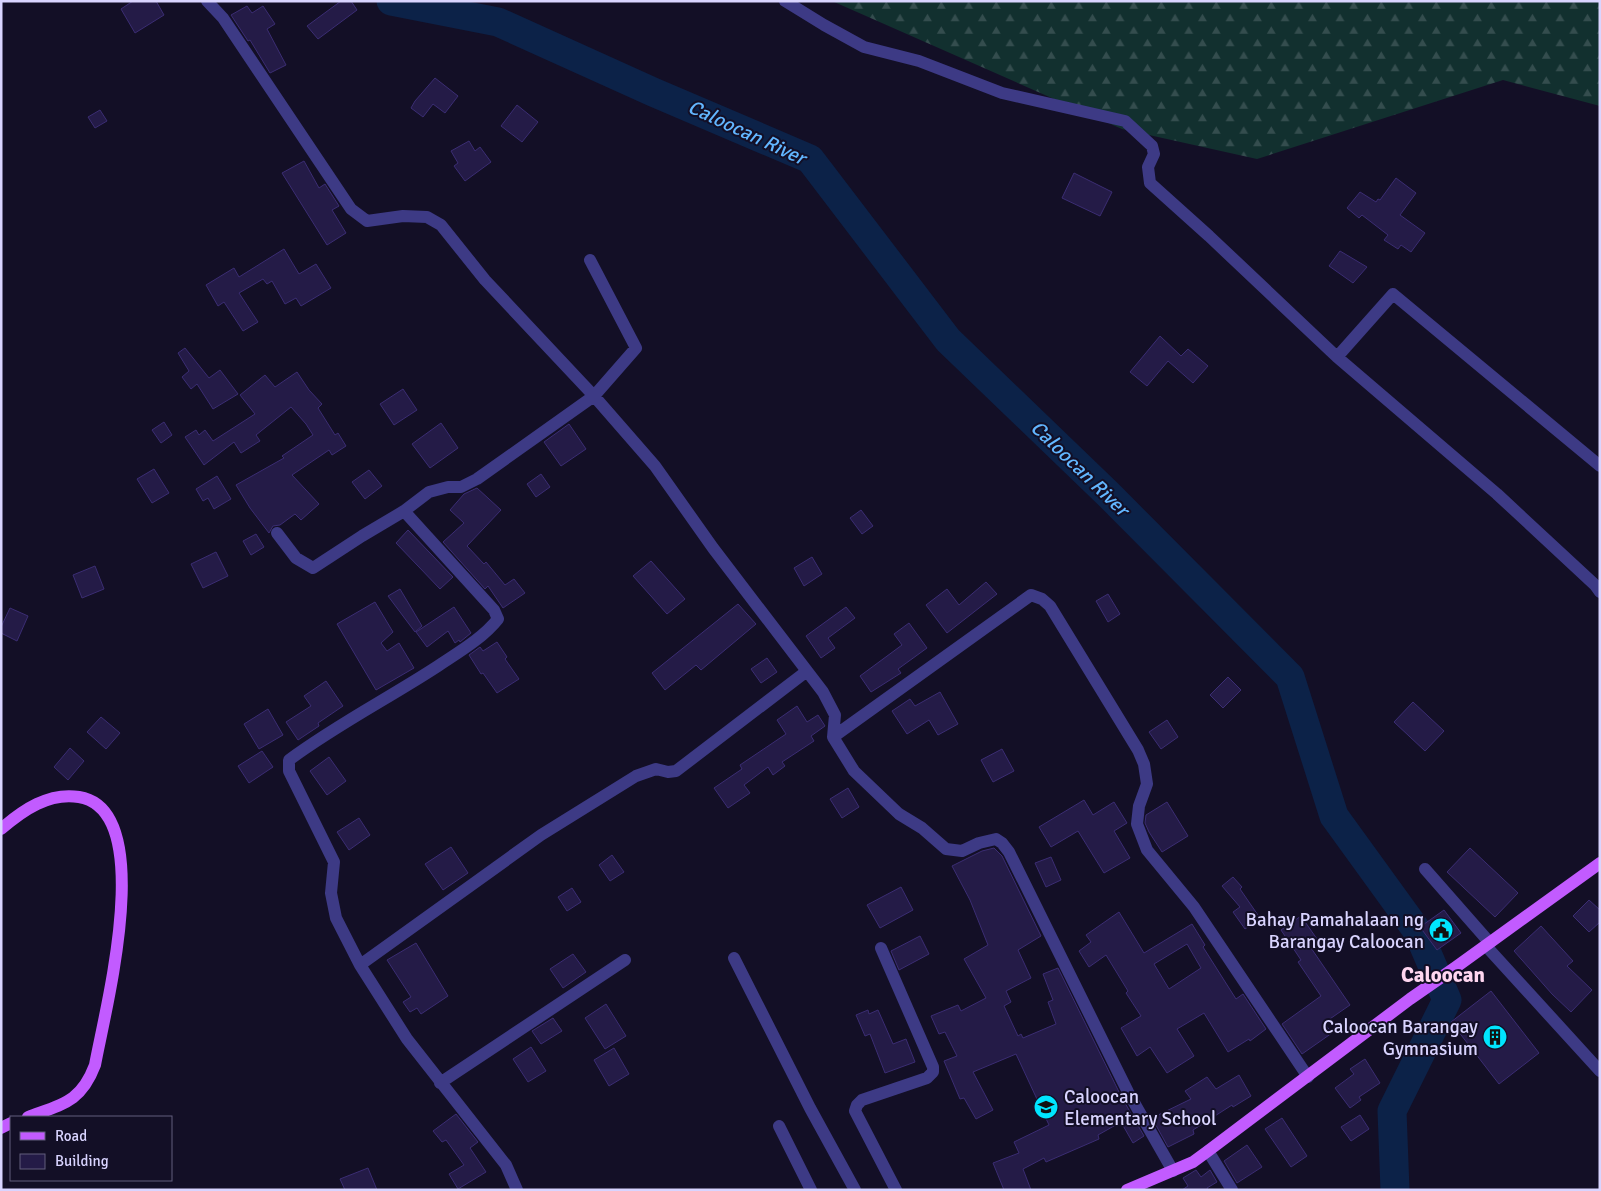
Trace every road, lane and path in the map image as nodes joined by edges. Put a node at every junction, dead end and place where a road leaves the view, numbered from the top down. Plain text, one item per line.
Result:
1 (207, 1) edge
2 (785, 1) edge
3 (590, 260) dead end
4 (1337, 357) junction
5 (594, 396) junction
6 (1600, 466) edge
7 (404, 511) junction
8 (277, 533) dead end
9 (1598, 585) edge
10 (807, 671) junction
11 (833, 737) junction
12 (1, 829) edge
13 (1600, 863) edge
14 (1425, 869) dead end
15 (1488, 944) junction
16 (880, 948) dead end
17 (734, 958) dead end
18 (625, 960) dead end
19 (360, 965) junction
20 (1600, 1071) edge
21 (1308, 1077) junction
22 (440, 1083) junction
23 (30, 1116) edge
24 (779, 1126) dead end
25 (1208, 1151) junction
26 (1173, 1171) junction
27 (517, 1190) edge
28 (811, 1190) edge
29 (855, 1190) edge
30 (896, 1190) edge
31 (1127, 1190) edge
32 (1232, 1190) edge

1 - 5 street
2 - 4 street
3 - 5 street
4 - 6 street
4 - 9 street
5 - 7 street
5 - 10 street
7 - 8 street
7 - 19 street
10 - 11 street
10 - 19 street
11 - 21 street
11 - 26 street
12 - 23 main road
13 - 15 main road
14 - 15 street
15 - 20 street
15 - 21 main road
16 - 30 street
17 - 29 street
18 - 22 street
19 - 22 street
21 - 25 main road
22 - 27 street
24 - 28 street
25 - 26 main road
25 - 32 street
26 - 31 main road

